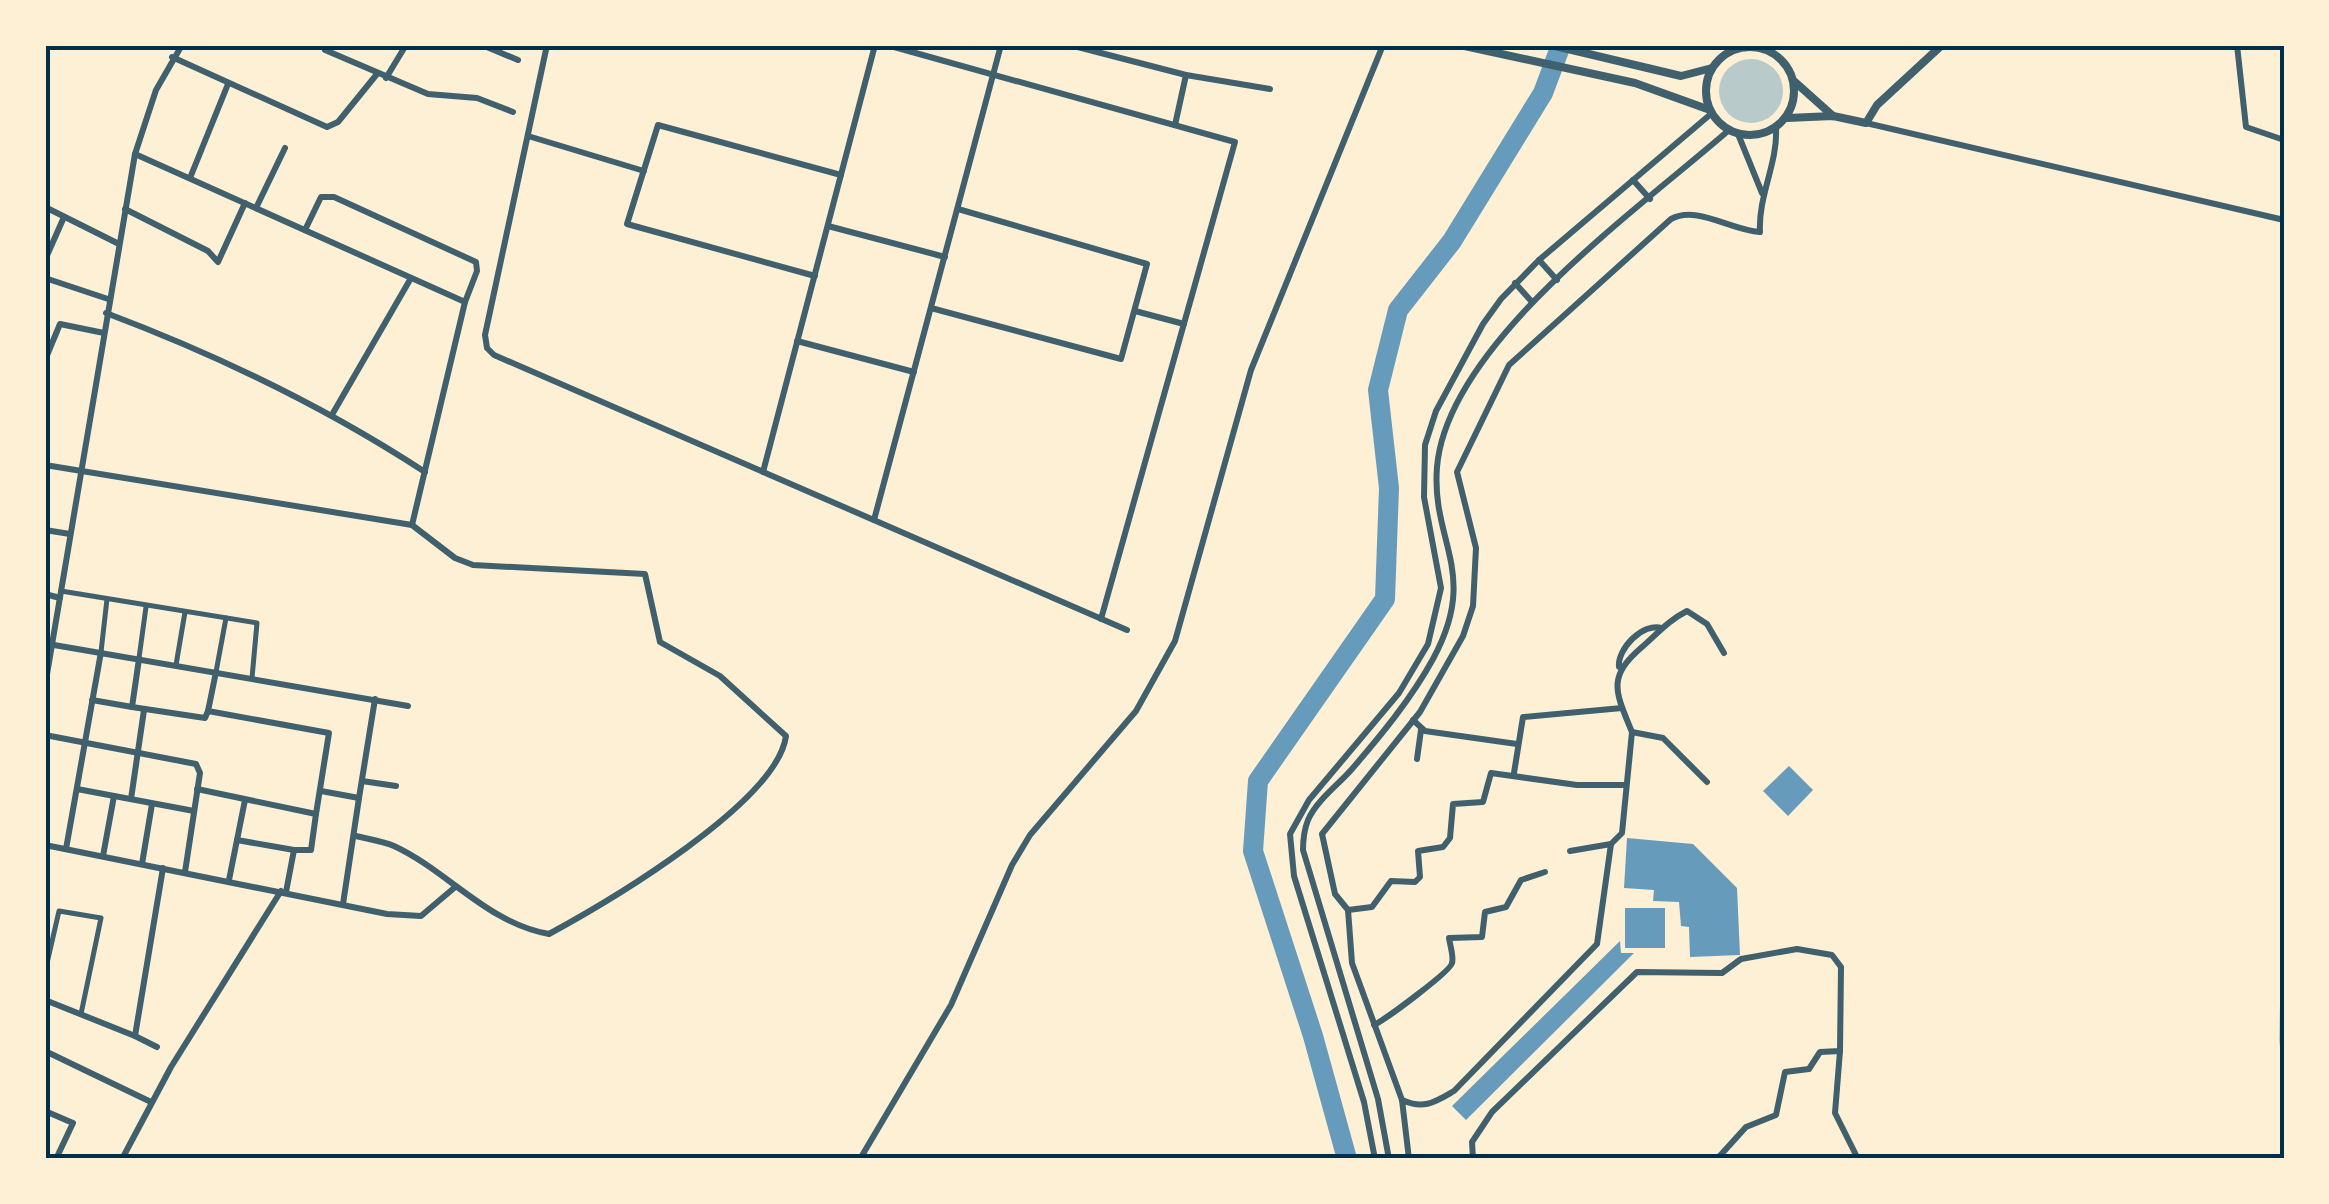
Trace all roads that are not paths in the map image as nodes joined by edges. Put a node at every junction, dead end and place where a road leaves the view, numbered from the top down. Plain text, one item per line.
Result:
1 (182, 45) edge
2 (406, 45) edge
3 (482, 45) edge
4 (547, 45) edge
5 (875, 45) edge
6 (888, 45) edge
7 (1000, 45) edge
8 (1070, 45) edge
9 (1383, 45) edge
10 (1460, 45) edge
11 (1551, 45) edge
12 (1942, 45) edge
13 (2237, 45) edge
14 (325, 50) dead end
15 (172, 57) junction
16 (518, 60) dead end
17 (1712, 68) junction
18 (377, 74) junction
19 (994, 74) junction
20 (1186, 75) junction
21 (386, 78) junction
22 (1794, 82) junction
23 (228, 84) junction
24 (1270, 90) dead end
25 (1711, 111) junction
26 (514, 112) dead end
27 (1832, 116) junction
28 (1786, 118) junction
29 (1866, 123) junction
30 (1175, 125) junction
31 (1776, 128) junction
32 (1733, 132) junction
33 (528, 136) junction
34 (2284, 140) edge
35 (285, 148) dead end
36 (135, 154) junction
37 (644, 172) junction
38 (841, 175) junction
39 (190, 178) junction
40 (1633, 180) junction
41 (1763, 194) junction
42 (1650, 199) junction
43 (245, 203) junction
44 (45, 207) edge
45 (256, 208) junction
46 (125, 209) junction
47 (958, 209) junction
48 (64, 217) junction
49 (2284, 220) edge
50 (828, 226) junction
51 (305, 230) junction
52 (119, 244) junction
53 (945, 257) junction
54 (45, 260) edge
55 (1539, 260) junction
56 (815, 276) junction
57 (45, 278) edge
58 (411, 278) junction
59 (1557, 280) junction
60 (1514, 283) junction
61 (108, 299) junction
62 (466, 302) junction
63 (1532, 302) junction
64 (931, 308) junction
65 (1135, 312) junction
66 (106, 314) junction
67 (1184, 324) junction
68 (104, 332) junction
69 (798, 341) junction
70 (45, 360) edge
71 (914, 372) junction
72 (333, 413) junction
73 (45, 464) edge
74 (82, 470) junction
75 (425, 472) junction
76 (763, 472) junction
77 (874, 520) junction
78 (412, 525) junction
79 (45, 530) edge
80 (70, 534) junction
81 (45, 594) edge
82 (61, 594) junction
83 (107, 599) junction
84 (146, 606) junction
85 (185, 612) junction
86 (226, 618) junction
87 (1102, 619) junction
88 (1127, 630) dead end
89 (54, 644) junction
90 (101, 652) junction
91 (1724, 653) dead end
92 (139, 658) junction
93 (176, 665) junction
94 (216, 672) junction
95 (252, 678) junction
96 (45, 686) edge
97 (376, 698) junction
98 (92, 700) junction
99 (408, 706) dead end
100 (132, 707) junction
101 (1622, 708) junction
102 (144, 710) junction
103 (208, 711) junction
104 (1412, 720) junction
105 (1421, 729) junction
106 (1632, 732) junction
107 (45, 735) edge
108 (84, 742) junction
109 (1517, 744) junction
110 (137, 752) junction
111 (1417, 759) dead end
112 (1514, 773) junction
113 (362, 781) junction
114 (1707, 782) dead end
115 (1626, 785) junction
116 (396, 786) dead end
117 (77, 789) junction
118 (197, 789) junction
119 (321, 790) junction
120 (114, 796) junction
121 (359, 798) junction
122 (130, 799) junction
123 (245, 800) junction
124 (152, 804) junction
125 (194, 811) junction
126 (316, 814) junction
127 (356, 836) junction
128 (238, 840) junction
129 (45, 844) edge
130 (1611, 844) junction
131 (66, 848) junction
132 (294, 850) junction
133 (1570, 850) dead end
134 (104, 856) junction
135 (142, 864) junction
136 (163, 868) junction
137 (185, 872) junction
138 (1545, 872) dead end
139 (229, 880) junction
140 (454, 888) junction
141 (283, 892) junction
142 (343, 904) junction
143 (1348, 910) junction
144 (45, 972) edge
145 (45, 1000) edge
146 (81, 1016) junction
147 (1374, 1025) junction
148 (135, 1036) junction
149 (157, 1046) dead end
150 (1840, 1051) junction
151 (45, 1052) edge
152 (1402, 1100) junction
153 (151, 1102) junction
154 (45, 1111) edge
155 (56, 1159) edge
156 (122, 1159) edge
157 (860, 1159) edge
158 (1375, 1159) edge
159 (1389, 1159) edge
160 (1408, 1159) edge
161 (1472, 1159) edge
162 (1717, 1159) edge
163 (1858, 1159) edge

1 - 15 street
2 - 21 street
3 - 16 street
4 - 33 street
5 - 38 street
6 - 19 street
7 - 19 street
8 - 20 street
9 - 157 street
10 - 25 street
11 - 17 street
12 - 29 street
13 - 34 street
14 - 18 street
15 - 23 street
15 - 36 street
17 - 22 street
17 - 25 street
18 - 21 street
18 - 23 street
19 - 30 street
19 - 47 street
20 - 24 street
20 - 30 street
21 - 26 street
22 - 27 street
22 - 28 street
23 - 39 street
25 - 32 street
25 - 40 street
27 - 28 street
27 - 29 street
28 - 31 street
29 - 49 street
30 - 67 street
31 - 32 street
31 - 41 street
32 - 41 street
32 - 42 street
33 - 37 street
33 - 76 street
35 - 45 street
36 - 39 street
36 - 46 street
37 - 38 street
37 - 56 street
38 - 50 street
39 - 43 street
40 - 42 street
40 - 55 street
41 - 104 street
42 - 59 street
43 - 45 street
43 - 46 street
44 - 48 street
45 - 51 street
46 - 52 street
47 - 53 street
47 - 65 street
48 - 52 street
48 - 54 street
50 - 53 street
50 - 56 street
51 - 58 street
51 - 62 street
52 - 61 street
53 - 64 street
55 - 59 street
55 - 60 street
56 - 69 street
57 - 61 street
58 - 62 street
58 - 72 street
59 - 63 street
60 - 63 street
60 - 158 street
61 - 66 street
62 - 75 street
63 - 159 street
64 - 65 street
64 - 71 street
65 - 67 street
66 - 68 street
66 - 72 street
67 - 87 street
68 - 70 street
68 - 74 street
69 - 71 street
69 - 76 street
71 - 77 street
72 - 75 street
73 - 74 street
74 - 78 street
74 - 80 street
75 - 78 street
76 - 77 street
77 - 87 street
78 - 140 street
79 - 80 street
80 - 82 street
81 - 82 street
82 - 83 street
82 - 89 street
83 - 84 street
83 - 90 street
84 - 85 street
84 - 92 street
85 - 86 street
85 - 93 street
86 - 94 street
86 - 95 street
87 - 88 street
89 - 90 street
89 - 96 street
90 - 92 street
90 - 98 street
91 - 101 street
92 - 93 street
92 - 100 street
93 - 94 street
94 - 95 street
94 - 103 street
95 - 97 street
97 - 99 street
97 - 113 street
98 - 100 street
98 - 108 street
100 - 102 street
101 - 106 street
101 - 109 street
102 - 103 street
102 - 110 street
103 - 119 street
104 - 105 street
104 - 143 street
105 - 109 street
105 - 111 street
106 - 114 street
106 - 115 street
107 - 108 street
108 - 110 street
108 - 117 street
109 - 112 street
110 - 118 street
110 - 122 street
112 - 115 street
112 - 143 street
113 - 116 street
113 - 121 street
115 - 130 street
117 - 120 street
117 - 131 street
118 - 123 street
118 - 125 street
119 - 121 street
119 - 126 street
120 - 122 street
120 - 134 street
121 - 127 street
122 - 124 street
123 - 126 street
123 - 128 street
124 - 125 street
124 - 135 street
125 - 137 street
126 - 132 street
127 - 140 street
127 - 142 street
128 - 132 street
128 - 139 street
129 - 131 street
130 - 133 street
130 - 152 street
131 - 134 street
132 - 141 street
134 - 135 street
135 - 136 street
136 - 137 street
136 - 148 street
137 - 139 street
138 - 147 street
139 - 141 street
140 - 142 street
141 - 142 street
141 - 153 street
143 - 147 street
144 - 146 street
145 - 146 street
146 - 148 street
147 - 152 street
148 - 149 street
150 - 161 street
150 - 162 street
150 - 163 street
151 - 153 street
152 - 160 street
153 - 156 street
154 - 155 street

